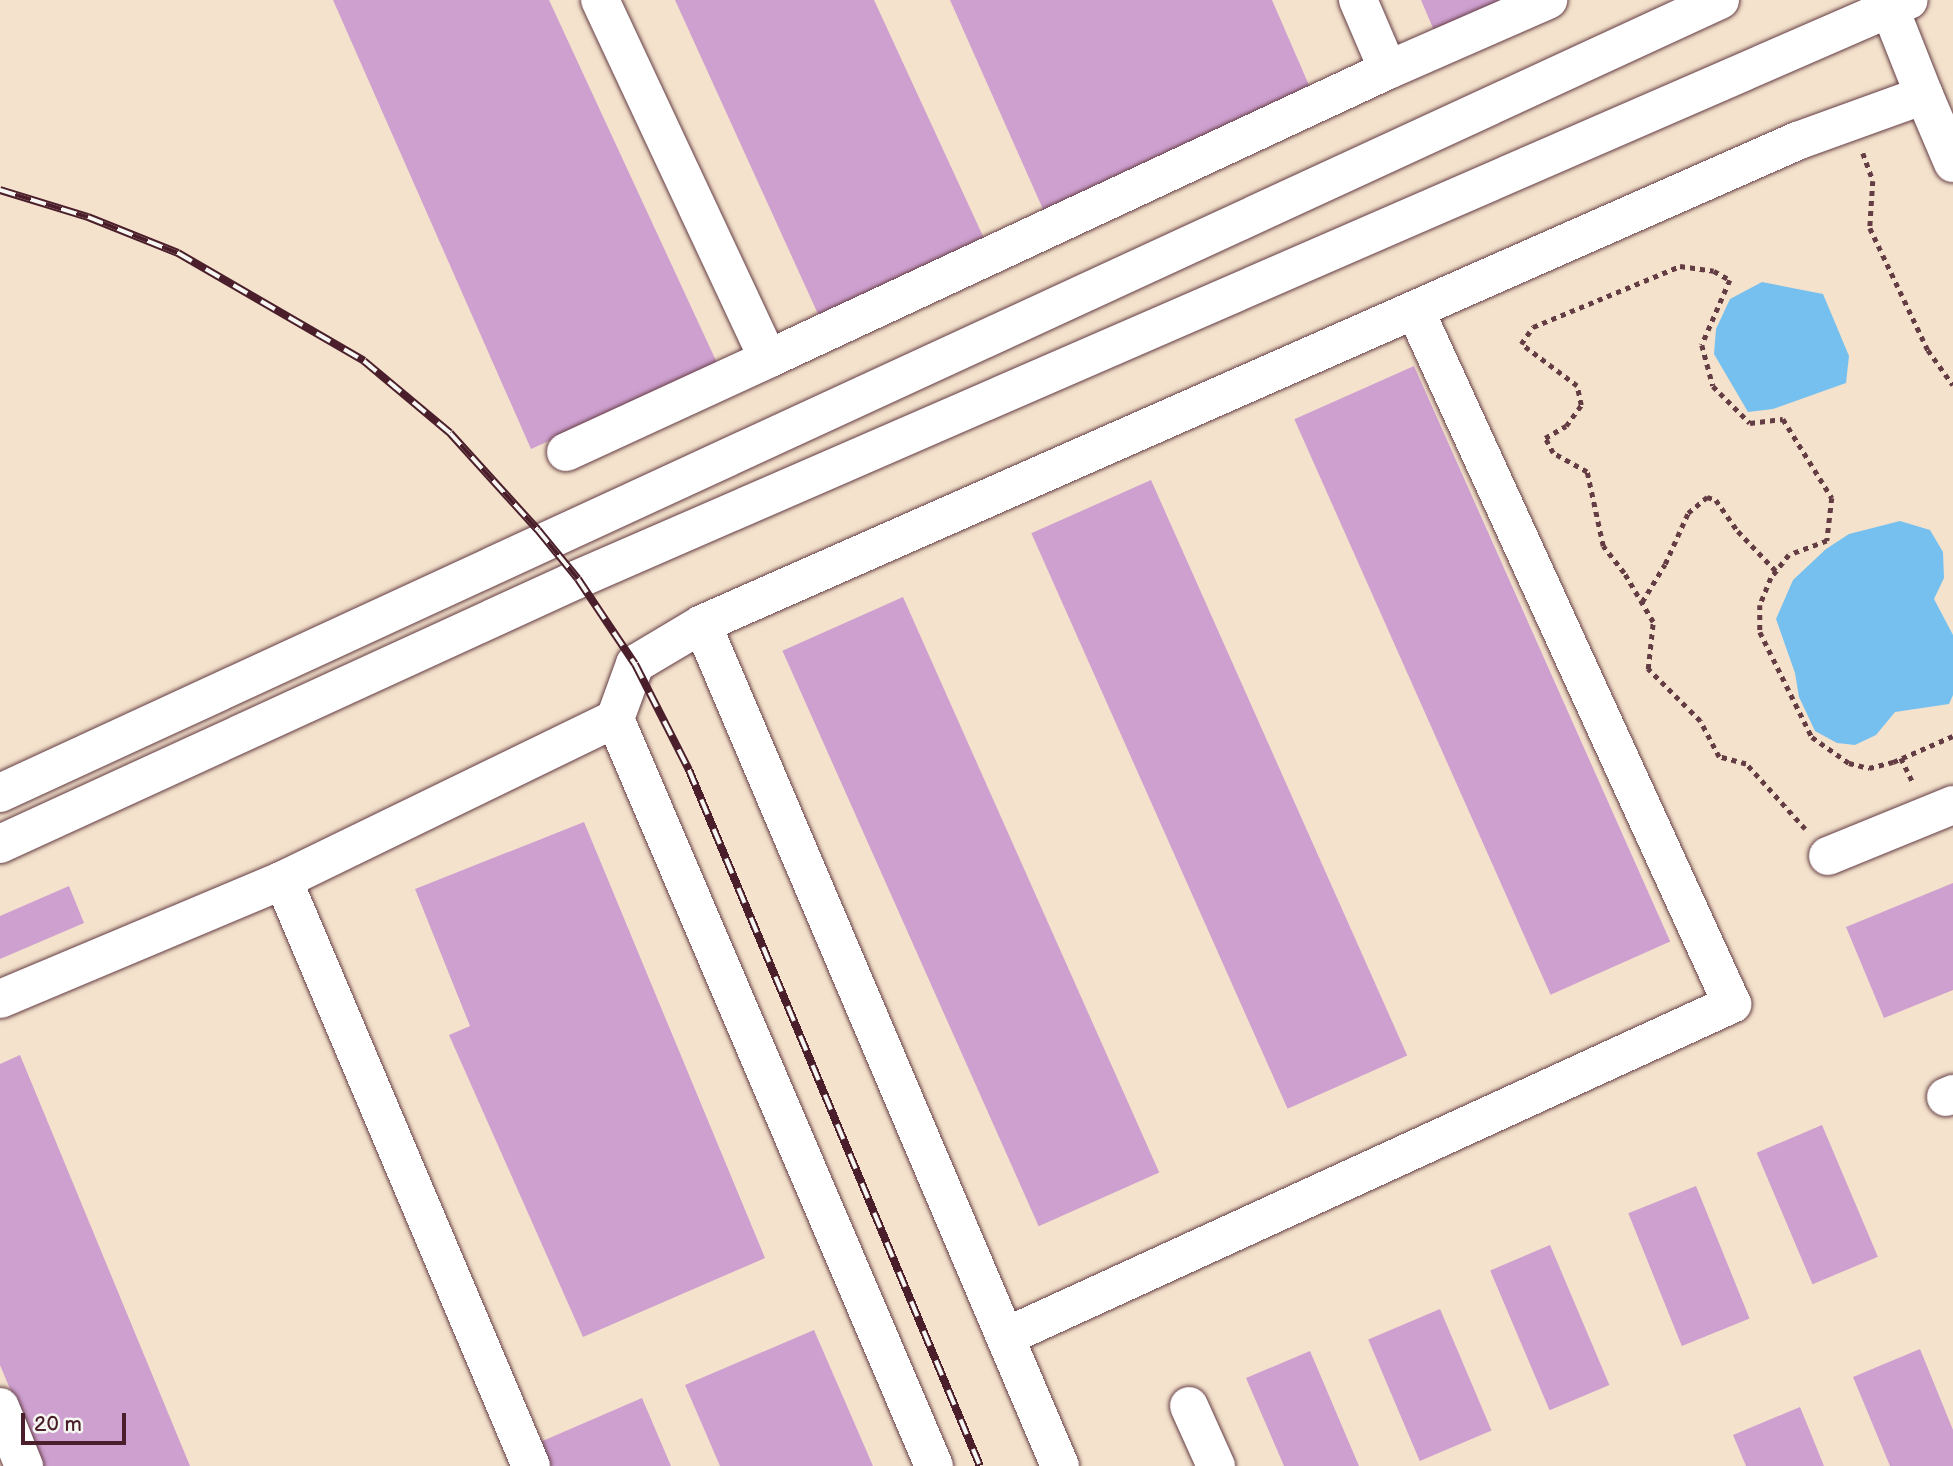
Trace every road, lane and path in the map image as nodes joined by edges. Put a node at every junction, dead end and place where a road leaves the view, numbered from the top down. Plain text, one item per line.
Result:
1 (600, 0) edge
2 (1358, 0) edge
3 (1548, 0) edge
4 (1720, 0) edge
5 (1900, 4) edge
6 (1388, 70) junction
7 (1924, 94) junction
8 (1849, 122) junction
9 (1953, 163) edge
10 (1415, 310) junction
11 (768, 359) junction
12 (1953, 385) edge
13 (566, 452) dead end
14 (1776, 571) junction
15 (1641, 603) junction
16 (702, 624) junction
17 (615, 719) junction
18 (1953, 736) edge
19 (0, 793) edge
20 (1953, 805) edge
21 (0, 844) edge
22 (1828, 856) joint
23 (283, 880) junction
24 (0, 999) edge
25 (1005, 1337) junction
26 (1189, 1406) dead end
27 (0, 1408) edge
28 (24, 1466) edge
29 (531, 1466) edge
30 (934, 1466) edge
31 (1060, 1466) edge
32 (1216, 1466) edge

1 - 11 street
2 - 6 street
3 - 6 street
4 - 19 street
5 - 7 street
5 - 21 street
6 - 11 street
7 - 8 street
7 - 9 street
8 - 10 street
8 - 12 path
10 - 16 street
10 - 25 street
11 - 13 street
14 - 15 path
14 - 15 path
14 - 18 path
15 - 22 path
16 - 17 street
16 - 25 street
17 - 23 street
17 - 30 street
20 - 22 street
23 - 24 street
23 - 29 street
25 - 31 street
26 - 32 street
27 - 28 street

